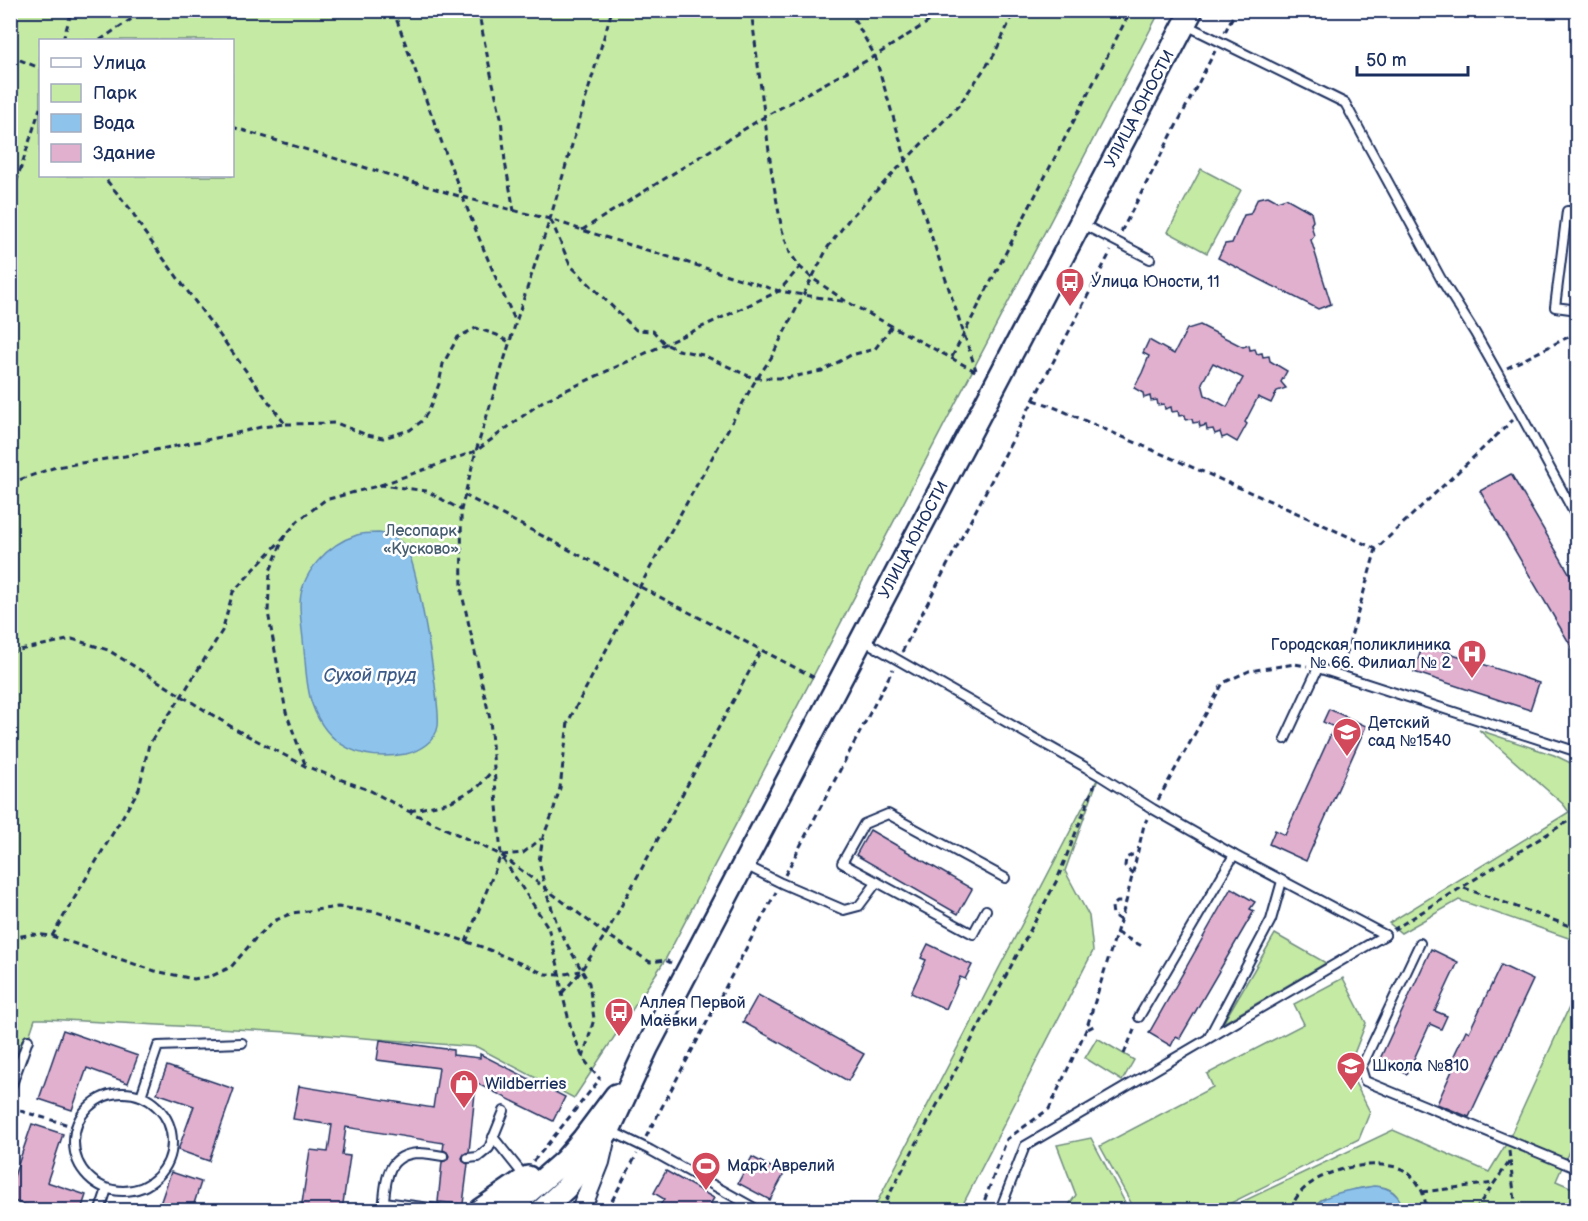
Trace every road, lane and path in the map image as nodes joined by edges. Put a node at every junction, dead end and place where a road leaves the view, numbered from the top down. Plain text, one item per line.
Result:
1 (72, 10) edge
2 (145, 10) edge
3 (393, 10) edge
4 (478, 10) edge
5 (612, 10) edge
6 (751, 10) edge
7 (849, 10) edge
8 (947, 10) edge
9 (1015, 10) edge
10 (1131, 10) edge
11 (1236, 10) edge
12 (1189, 17) edge
13 (63, 39) edge
14 (102, 39) edge
15 (1220, 41) junction
16 (10, 56) edge
17 (875, 56) junction
18 (39, 68) edge
19 (39, 111) edge
20 (764, 117) junction
21 (234, 128) edge
22 (906, 160) junction
23 (104, 177) edge
24 (462, 197) junction
25 (10, 202) edge
26 (514, 211) junction
27 (1578, 211) edge
28 (550, 219) junction
29 (1081, 223) junction
30 (582, 230) junction
31 (1116, 242) junction
32 (1150, 259) dead end
33 (800, 267) junction
34 (812, 278) junction
35 (778, 291) junction
36 (804, 295) junction
37 (847, 302) junction
38 (1578, 310) edge
39 (516, 322) junction
40 (892, 326) junction
41 (1578, 332) edge
42 (964, 333) junction
43 (509, 342) junction
44 (665, 344) junction
45 (952, 357) junction
46 (1497, 372) junction
47 (758, 378) junction
48 (1034, 400) junction
49 (1520, 413) junction
50 (285, 424) junction
51 (476, 451) junction
52 (10, 483) edge
53 (381, 485) junction
54 (464, 495) junction
55 (461, 510) junction
56 (1578, 520) edge
57 (284, 537) junction
58 (1376, 549) junction
59 (640, 586) junction
60 (862, 639) junction
61 (761, 650) junction
62 (10, 652) edge
63 (898, 659) junction
64 (1318, 668) junction
65 (1340, 675) junction
66 (817, 679) dead end
67 (182, 696) junction
68 (1285, 739) dead end
69 (1578, 752) edge
70 (305, 766) junction
71 (494, 769) junction
72 (1099, 776) junction
73 (1153, 809) junction
74 (408, 811) junction
75 (1578, 816) edge
76 (543, 837) junction
77 (1137, 854) junction
78 (501, 855) junction
79 (1234, 855) junction
80 (744, 864) junction
81 (1133, 874) junction
82 (1005, 878) dead end
83 (1282, 881) junction
84 (877, 882) junction
85 (781, 883) junction
86 (1462, 887) junction
87 (545, 889) junction
88 (1126, 902) junction
89 (986, 910) dead end
90 (1120, 920) junction
91 (1578, 929) edge
92 (1117, 933) junction
93 (606, 934) junction
94 (1385, 935) junction
95 (52, 936) junction
96 (10, 939) edge
97 (466, 942) junction
98 (1420, 943) dead end
99 (1142, 946) dead end
100 (671, 963) dead end
101 (581, 970) junction
102 (560, 975) junction
103 (562, 993) junction
104 (1139, 1017) joint
105 (1097, 1024) dead end
106 (1086, 1030) junction
107 (1208, 1039) junction
108 (28, 1040) dead end
109 (242, 1043) dead end
110 (1124, 1054) dead end
111 (584, 1058) junction
112 (636, 1069) junction
113 (10, 1090) edge
114 (141, 1096) junction
115 (10, 1108) edge
116 (504, 1111) dead end
117 (76, 1127) junction
118 (608, 1132) junction
119 (493, 1137) junction
120 (583, 1139) junction
121 (1508, 1141) junction
122 (641, 1146) junction
123 (443, 1156) dead end
124 (468, 1158) dead end
125 (1510, 1161) junction
126 (1578, 1169) edge
127 (527, 1172) junction
128 (1494, 1183) junction
129 (107, 1189) junction
130 (1422, 1192) junction
131 (384, 1206) edge
132 (438, 1209) dead end
133 (100, 1210) edge
134 (480, 1210) edge
135 (508, 1210) edge
136 (542, 1210) edge
137 (581, 1210) edge
138 (607, 1210) edge
139 (758, 1210) edge
140 (881, 1210) edge
141 (981, 1210) edge
142 (1000, 1210) edge
143 (1291, 1210) edge
144 (1426, 1210) edge
145 (1475, 1210) edge
146 (1516, 1210) edge

1 - 13 path
2 - 14 path
3 - 24 path
4 - 26 path
5 - 28 path
6 - 20 path
7 - 17 path
8 - 17 path
9 - 22 path
10 - 42 path
11 - 15 path
12 - 15 lane
12 - 29 main road, УЛИЦА ЮНОСТИ
15 - 31 path
15 - 46 lane
16 - 18 path
17 - 20 path
17 - 22 path
19 - 25 path
20 - 30 path
20 - 33 path
21 - 24 path
22 - 34 path
22 - 42 path
23 - 50 path
24 - 26 path
24 - 39 path
26 - 28 path
27 - 38 lane
28 - 30 path
28 - 39 path
28 - 44 path
29 - 31 lane
29 - 60 main road, УЛИЦА ЮНОСТИ
30 - 35 path
31 - 32 lane
31 - 48 path
33 - 34 path
33 - 35 path
34 - 36 path
34 - 37 path
35 - 36 path
35 - 44 path
36 - 37 path
36 - 47 path
37 - 40 path
39 - 43 path
40 - 45 path
40 - 47 path
41 - 46 path
42 - 45 path
42 - 45 path
43 - 50 path
43 - 51 path
44 - 47 path
44 - 51 path
46 - 49 lane
47 - 59 path
48 - 58 path
48 - 63 path
49 - 56 lane
49 - 58 path
50 - 52 path
51 - 53 path
51 - 54 path
53 - 55 path
53 - 57 path
54 - 55 path
54 - 59 path
55 - 71 path
57 - 67 path
57 - 70 path
58 - 65 path
59 - 61 path
59 - 76 path
60 - 63 lane
60 - 80 main road, УЛИЦА ЮНОСТИ
61 - 66 path
61 - 93 path
62 - 67 path
63 - 72 lane
63 - 85 path
64 - 65 lane
64 - 68 lane
64 - 73 path
65 - 69 lane
67 - 70 path
67 - 95 path
70 - 74 path
71 - 74 path
71 - 78 path
72 - 73 lane
72 - 140 path
73 - 77 path
73 - 79 lane
74 - 78 path
75 - 86 path
76 - 78 path
76 - 87 path
77 - 81 path
77 - 81 path
78 - 87 path
78 - 97 path
78 - 102 path
79 - 83 lane
79 - 104 lane
80 - 85 lane
80 - 112 main road, УЛИЦА ЮНОСТИ
81 - 88 path
82 - 84 lane
83 - 94 lane
83 - 107 lane
84 - 85 lane
84 - 89 lane
85 - 122 path
86 - 91 path
86 - 94 path
87 - 93 path
87 - 101 path
88 - 90 path
88 - 90 path
90 - 92 path
92 - 99 path
92 - 106 path
93 - 100 path
93 - 101 path
94 - 107 lane
95 - 96 path
95 - 97 path
97 - 102 path
98 - 121 lane
101 - 102 path
101 - 103 path
101 - 111 path
102 - 103 path
103 - 111 path
104 - 110 path
105 - 106 path
106 - 141 path
107 - 142 lane
108 - 113 lane
109 - 114 lane
111 - 127 path
112 - 118 main road, УЛИЦА ЮНОСТИ
112 - 120 main road, УЛИЦА ЮНОСТИ
114 - 117 lane
114 - 129 lane
115 - 117 path
116 - 119 lane
117 - 129 lane
118 - 122 lane
118 - 136 main road, УЛИЦА ЮНОСТИ
118 - 137 street
119 - 124 lane
119 - 127 lane
120 - 127 main road
120 - 135 main road, УЛИЦА ЮНОСТИ
121 - 125 path
121 - 126 lane
122 - 138 path
122 - 139 lane
123 - 131 lane
125 - 128 path
125 - 146 path
127 - 134 main road
128 - 130 path
128 - 145 path
129 - 133 lane
130 - 143 path
130 - 144 path
131 - 132 lane

